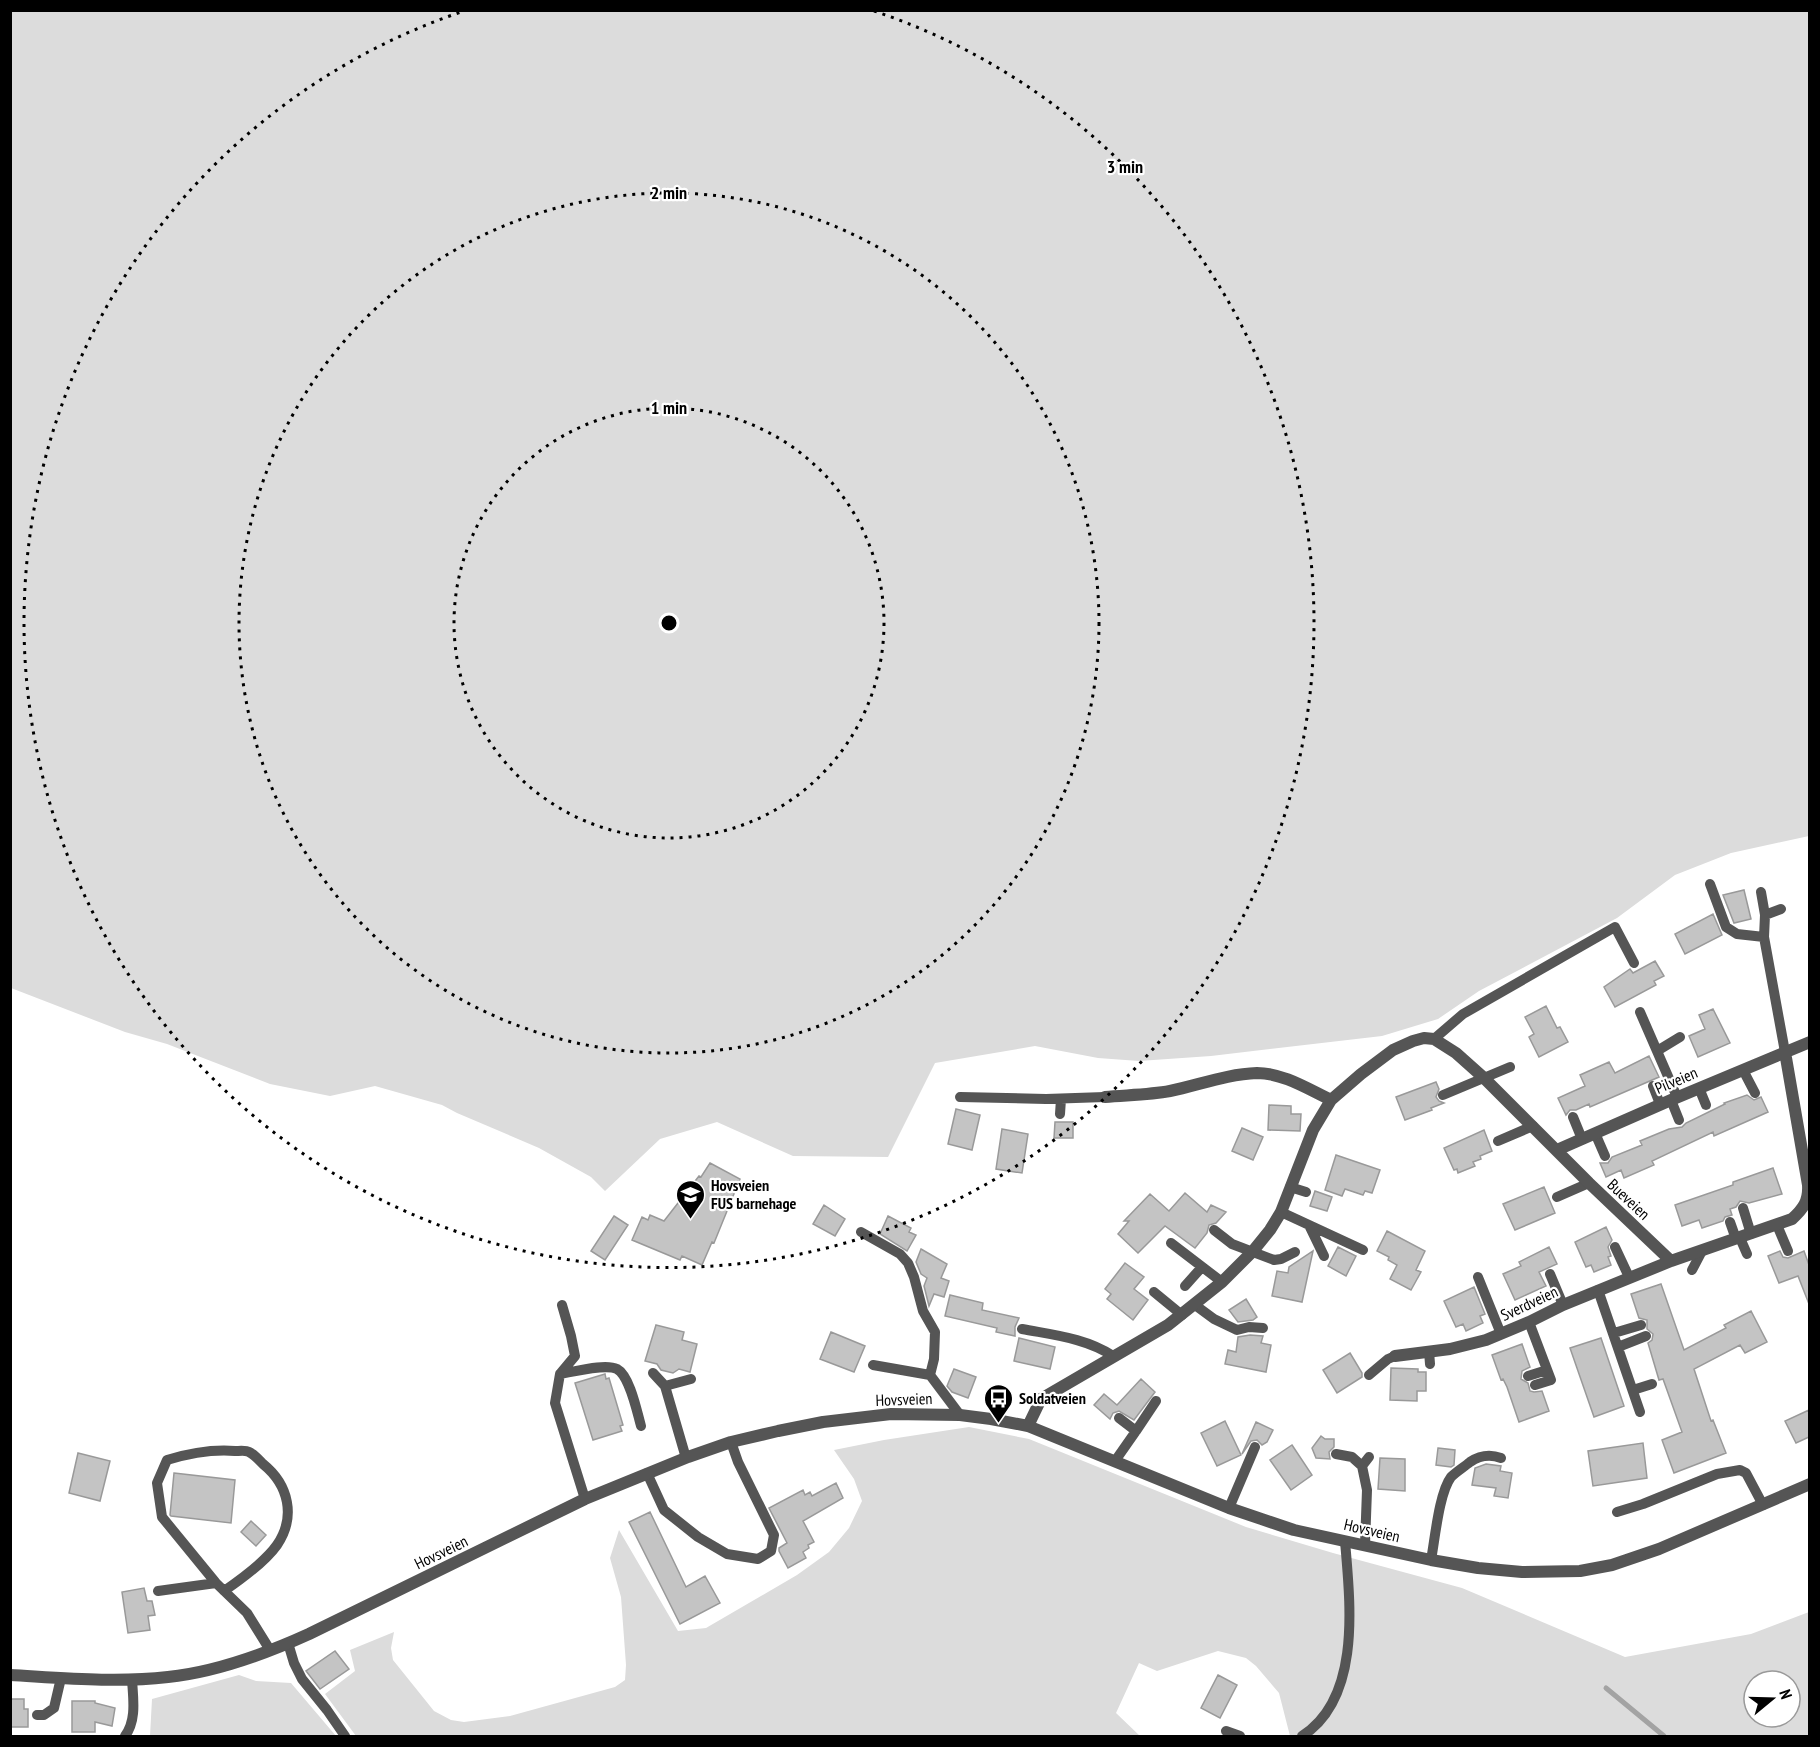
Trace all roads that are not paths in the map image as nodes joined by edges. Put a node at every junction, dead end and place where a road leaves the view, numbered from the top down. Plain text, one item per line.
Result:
1 (1710, 884) dead end
2 (1761, 892) dead end
3 (1781, 909) dead end
4 (1765, 915) junction
5 (1764, 937) junction
6 (1634, 963) dead end
7 (1640, 1012) dead end
8 (1680, 1037) dead end
9 (1434, 1039) junction
10 (1809, 1042) edge
11 (1657, 1051) junction
12 (1785, 1052) junction
13 (1510, 1067) dead end
14 (1743, 1070) junction
15 (1484, 1078) junction
16 (1653, 1086) dead end
17 (1699, 1088) junction
18 (1755, 1093) dead end
19 (1443, 1095) dead end
20 (1105, 1096) joint
21 (960, 1097) dead end
22 (1060, 1099) junction
23 (1330, 1100) junction
24 (1669, 1100) junction
25 (1706, 1105) dead end
26 (1060, 1114) dead end
27 (1573, 1118) dead end
28 (1680, 1120) dead end
29 (1533, 1126) junction
30 (1595, 1133) junction
31 (1582, 1139) junction
32 (1805, 1139) edge
33 (1498, 1141) dead end
34 (1557, 1150) junction
35 (1605, 1156) dead end
36 (1589, 1183) junction
37 (1290, 1187) junction
38 (1306, 1192) dead end
39 (1557, 1197) dead end
40 (1808, 1205) edge
41 (1743, 1208) dead end
42 (1281, 1212) junction
43 (1730, 1222) dead end
44 (1309, 1225) junction
45 (1777, 1225) junction
46 (1214, 1230) dead end
47 (861, 1232) dead end
48 (1742, 1237) junction
49 (1171, 1243) dead end
50 (1615, 1247) dead end
51 (1363, 1250) dead end
52 (1253, 1251) junction
53 (1702, 1251) junction
54 (1788, 1251) dead end
55 (1295, 1252) dead end
56 (1747, 1254) dead end
57 (1324, 1256) dead end
58 (1671, 1261) junction
59 (1202, 1267) junction
60 (1692, 1270) dead end
61 (1550, 1275) dead end
62 (1478, 1277) dead end
63 (1629, 1277) junction
64 (1222, 1282) junction
65 (1185, 1286) dead end
66 (1598, 1290) junction
67 (1154, 1292) dead end
68 (562, 1305) dead end
69 (1195, 1305) junction
70 (1563, 1305) junction
71 (1182, 1315) junction
72 (1529, 1322) junction
73 (1641, 1325) dead end
74 (1263, 1328) dead end
75 (1022, 1329) dead end
76 (1614, 1333) junction
77 (1502, 1334) junction
78 (1646, 1336) dead end
79 (1618, 1347) junction
80 (1113, 1356) junction
81 (1395, 1356) joint
82 (873, 1365) dead end
83 (654, 1373) dead end
84 (560, 1374) junction
85 (930, 1375) junction
86 (1369, 1375) dead end
87 (691, 1379) dead end
88 (1532, 1381) dead end
89 (1652, 1384) dead end
90 (664, 1386) junction
91 (1633, 1390) junction
92 (1156, 1401) dead end
93 (1640, 1412) dead end
94 (960, 1415) junction
95 (1119, 1418) dead end
96 (641, 1426) dead end
97 (1028, 1426) junction
98 (1136, 1431) junction
99 (731, 1442) junction
100 (1255, 1448) dead end
101 (1336, 1454) dead end
102 (686, 1458) junction
103 (1501, 1458) dead end
104 (1115, 1461) junction
105 (647, 1473) junction
106 (1809, 1484) edge
107 (585, 1499) junction
108 (1763, 1504) junction
109 (1229, 1508) junction
110 (1617, 1512) dead end
111 (1345, 1541) junction
112 (1365, 1545) junction
113 (1431, 1560) junction
114 (220, 1587) junction
115 (158, 1591) dead end
116 (288, 1643) junction
117 (270, 1650) junction
118 (10, 1676) edge
119 (61, 1678) junction
120 (132, 1679) junction
121 (38, 1715) dead end
122 (1323, 1718) junction
123 (1226, 1731) dead end
124 (125, 1737) edge
125 (345, 1737) edge
126 (1240, 1737) edge
127 (1302, 1737) edge
128 (1316, 1737) edge

1 - 5 lane
2 - 4 lane
3 - 4 lane
4 - 5 lane
5 - 12 lane
6 - 9 lane
7 - 11 lane
8 - 11 lane
9 - 15 street, Bueveien
9 - 23 street
10 - 12 street, Pilveien
11 - 24 lane
12 - 14 street, Pilveien
12 - 32 street
13 - 15 lane
14 - 17 street, Pilveien
14 - 18 lane
15 - 19 lane
15 - 29 street, Bueveien
16 - 24 lane
17 - 24 street, Pilveien
17 - 25 lane
20 - 22 lane
20 - 23 street
21 - 22 lane
22 - 26 lane
23 - 37 street
24 - 28 lane
24 - 30 street, Pilveien
27 - 31 lane
29 - 33 lane
29 - 34 street, Bueveien
30 - 31 street, Pilveien
30 - 35 lane
31 - 34 street, Pilveien
32 - 40 street
34 - 36 street, Bueveien
36 - 39 lane
36 - 58 street, Bueveien
37 - 38 lane
37 - 42 street
40 - 45 street
41 - 48 lane
42 - 44 lane
42 - 52 street
43 - 48 lane
44 - 51 lane
44 - 57 lane
45 - 48 street
45 - 54 lane
46 - 52 lane
47 - 85 lane
48 - 53 street
48 - 56 lane
49 - 59 lane
50 - 63 lane
52 - 55 lane
52 - 64 street
53 - 58 street
53 - 60 lane
58 - 63 street, Sverdveien
59 - 64 lane
59 - 65 lane
61 - 70 lane
62 - 77 lane
63 - 66 street, Sverdveien
64 - 69 street
66 - 70 street, Sverdveien
66 - 76 lane
67 - 71 lane
68 - 84 lane
69 - 71 street
69 - 74 lane
70 - 72 street, Sverdveien
71 - 80 street
72 - 77 street, Sverdveien
72 - 88 lane
73 - 76 lane
75 - 80 lane
76 - 79 lane
77 - 81 street, Sverdveien
78 - 79 lane
79 - 91 lane
80 - 97 street
81 - 86 lane
82 - 85 lane
83 - 90 lane
84 - 96 lane
84 - 107 lane
85 - 94 lane
87 - 90 lane
89 - 91 lane
90 - 102 lane
91 - 93 lane
92 - 98 lane
94 - 97 street, Hovsveien
94 - 99 street, Hovsveien
95 - 98 lane
97 - 104 street, Hovsveien
98 - 104 lane
99 - 102 street, Hovsveien
99 - 105 lane
100 - 109 lane
101 - 112 lane
102 - 105 street, Hovsveien
103 - 113 lane
104 - 109 street, Hovsveien
105 - 107 street, Hovsveien
106 - 108 street, Hovsveien
107 - 116 street, Hovsveien
108 - 110 lane
108 - 113 street, Hovsveien
109 - 111 street, Hovsveien
111 - 112 street, Hovsveien
111 - 122 lane
112 - 113 street, Hovsveien
114 - 114 lane
114 - 115 lane
114 - 117 lane
116 - 117 street, Hovsveien
116 - 125 lane
117 - 120 street, Hovsveien
118 - 119 street, Hovsveien
119 - 120 street, Hovsveien
119 - 121 lane
120 - 124 lane
122 - 127 lane
122 - 128 lane
123 - 126 lane

